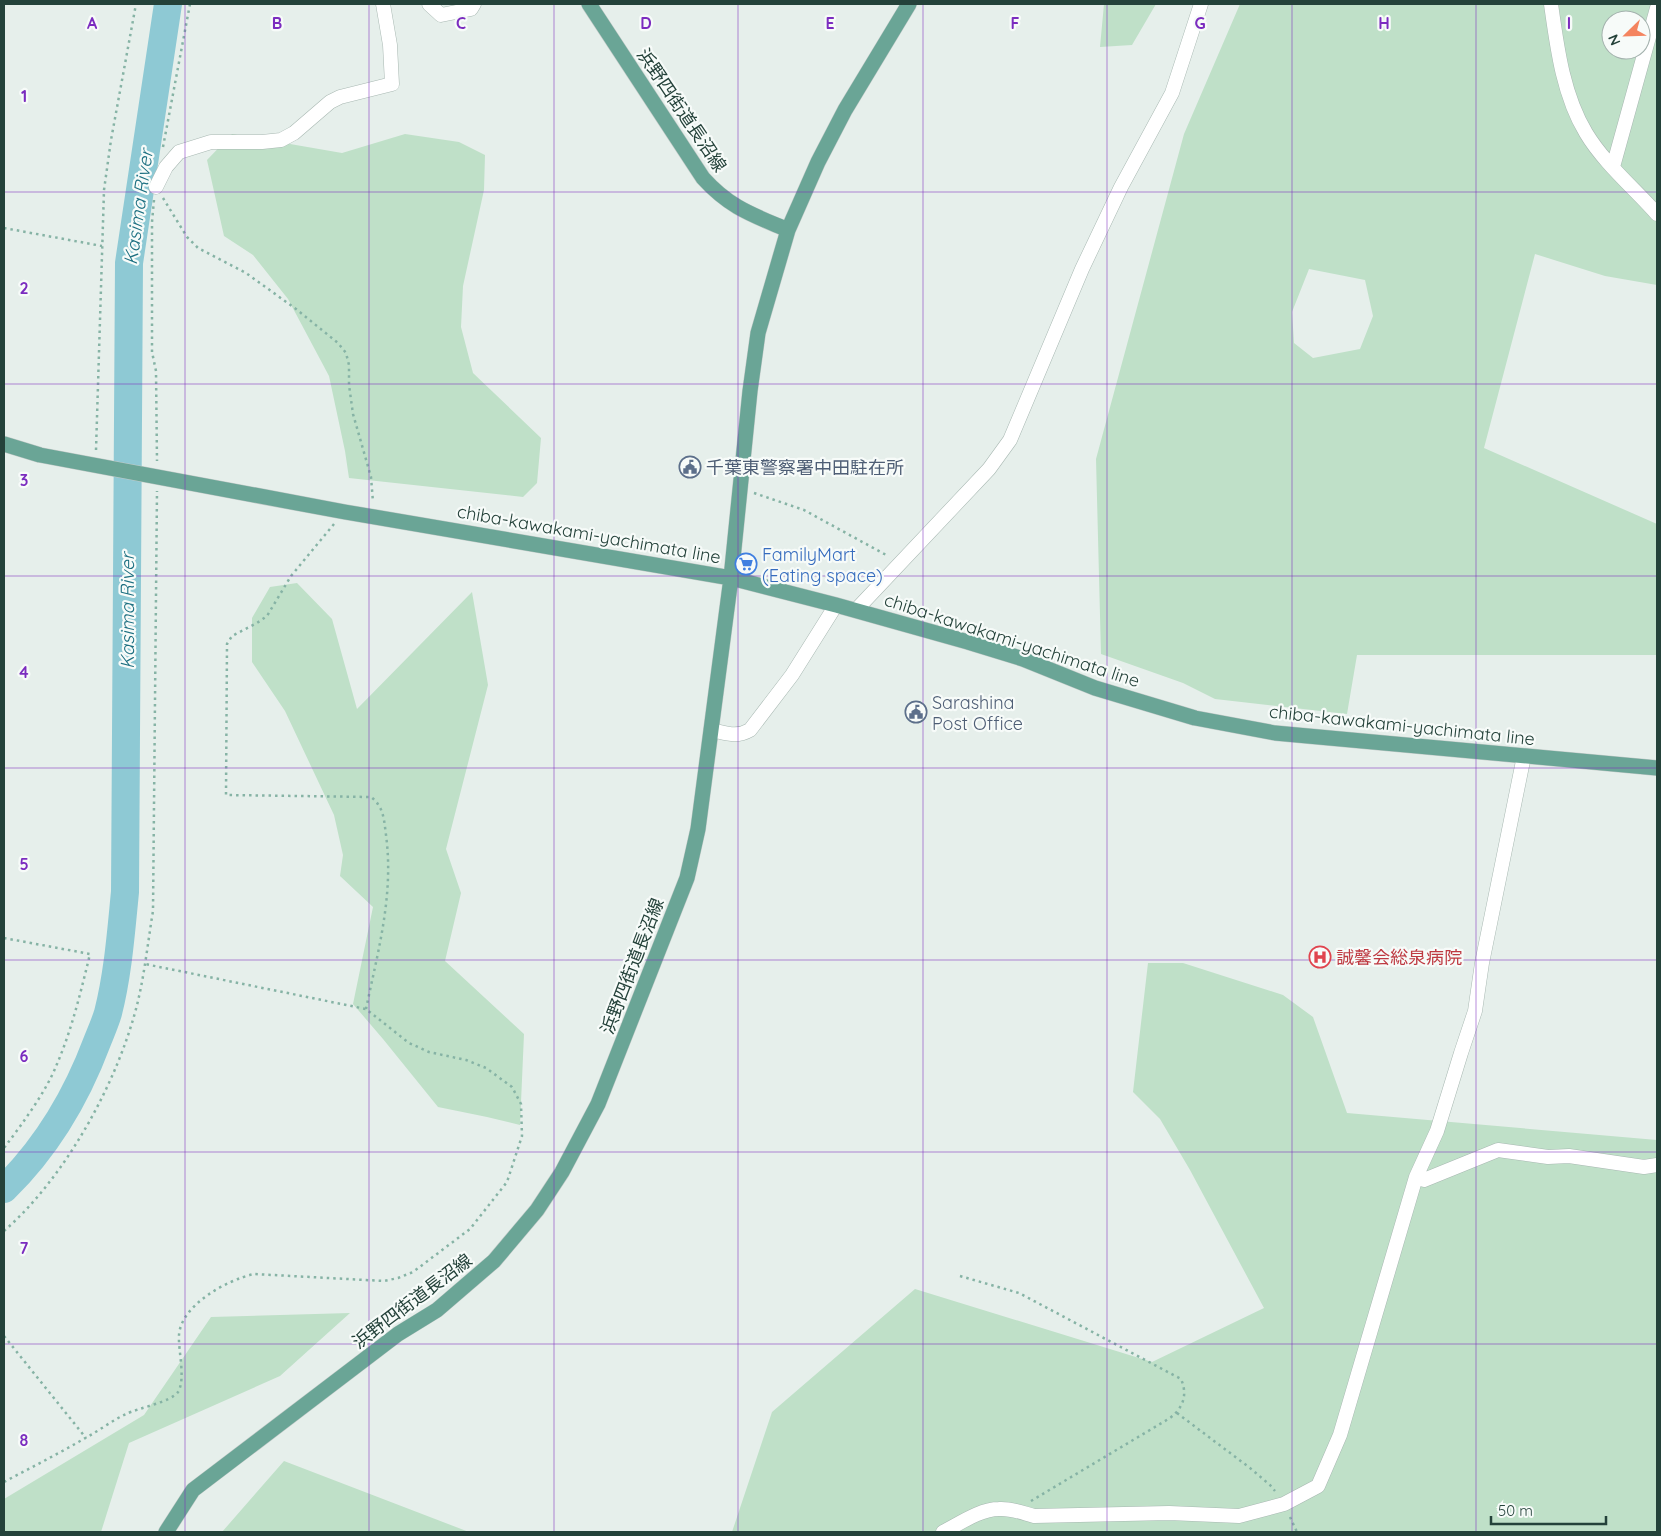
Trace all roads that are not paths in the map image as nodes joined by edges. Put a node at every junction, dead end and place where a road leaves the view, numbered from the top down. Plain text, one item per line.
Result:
1 (383, 4) edge
2 (429, 4) edge
3 (474, 4) edge
4 (589, 4) edge
5 (909, 4) edge
6 (1201, 4) edge
7 (1551, 4) edge
8 (1657, 8) edge
9 (1613, 167) junction
10 (156, 186) road end
11 (1657, 214) edge
12 (788, 230) junction
13 (4, 444) edge
14 (731, 578) junction
15 (836, 605) junction
16 (856, 610) junction
17 (711, 730) junction
18 (1524, 756) junction
19 (1657, 768) edge
20 (1657, 1165) edge
21 (1416, 1177) junction
22 (166, 1532) edge
23 (943, 1532) edge

1 - 10 street
2 - 3 street
4 - 12 main road, 浜野四街道長沼線
5 - 12 main road, 浜野四街道長沼線
6 - 16 street
7 - 9 street
8 - 9 street
9 - 11 street
12 - 14 main road, 浜野四街道長沼線
13 - 14 main road, chiba-kawakami-yachimata line
14 - 15 main road, chiba-kawakami-yachimata line
14 - 17 main road, 浜野四街道長沼線
15 - 16 main road, chiba-kawakami-yachimata line
15 - 17 street
16 - 18 main road, chiba-kawakami-yachimata line
17 - 22 main road, 浜野四街道長沼線
18 - 19 main road, chiba-kawakami-yachimata line
18 - 21 street
20 - 21 street
21 - 23 street

